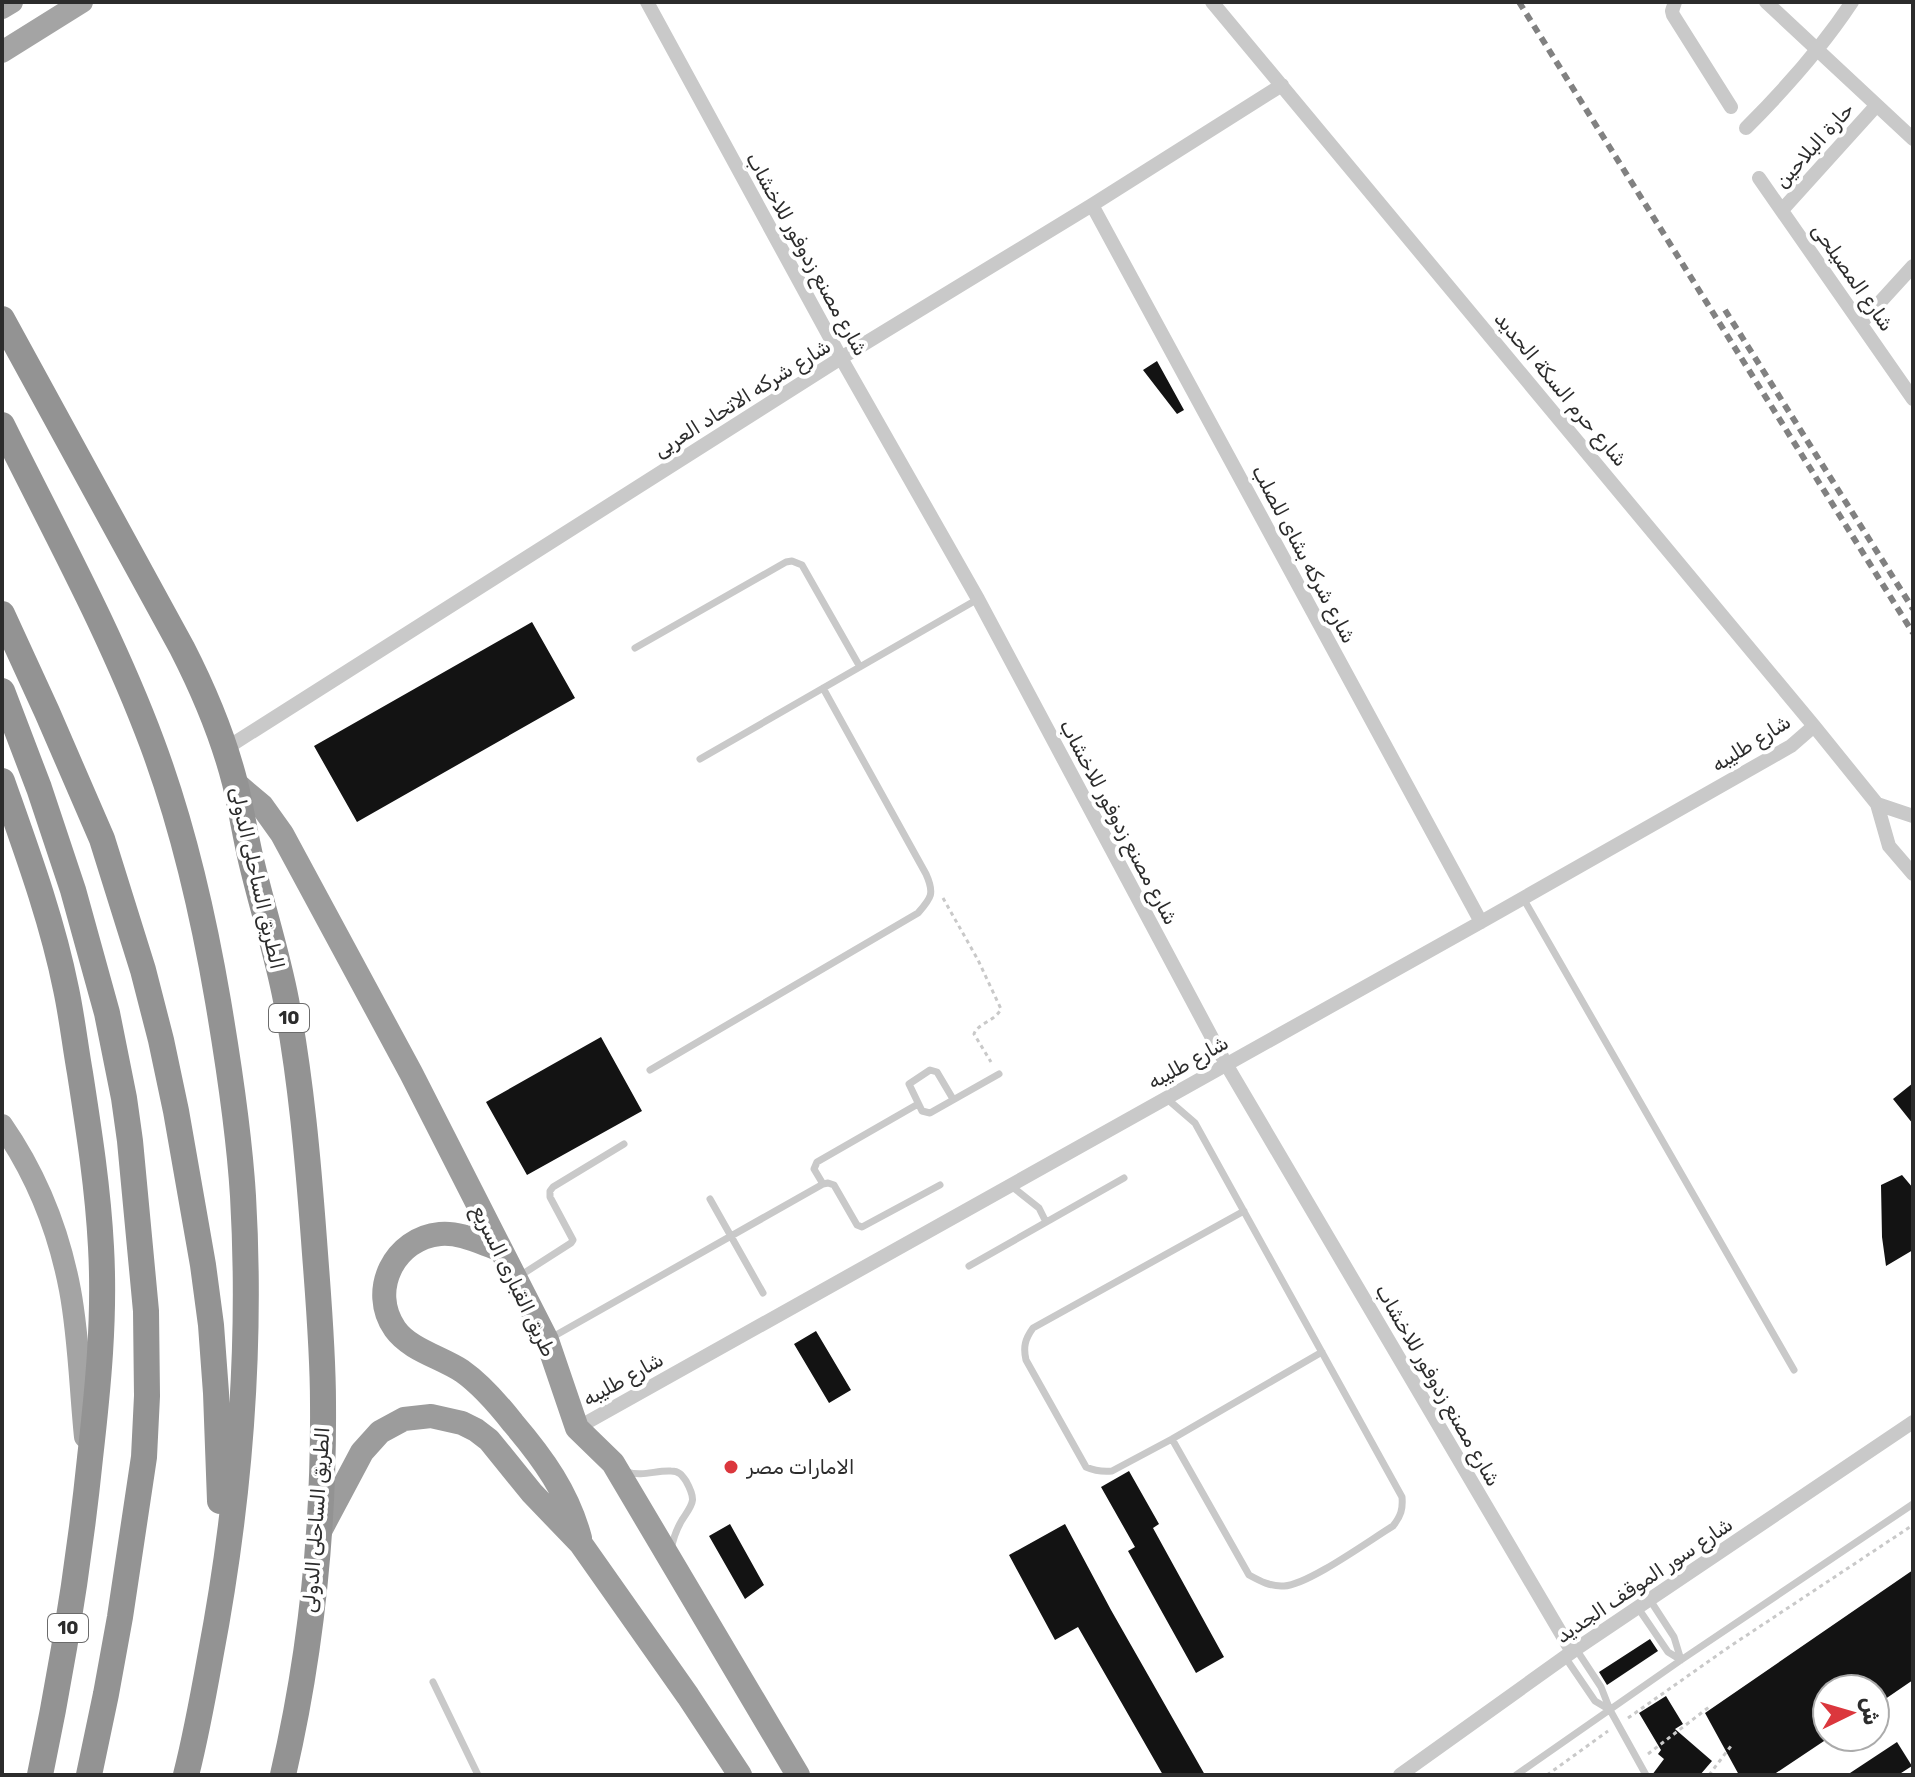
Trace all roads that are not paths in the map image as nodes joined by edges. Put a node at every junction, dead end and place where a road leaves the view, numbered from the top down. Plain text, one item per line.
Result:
1 (12, 2) edge
2 (82, 2) edge
3 (647, 2) edge
4 (1212, 2) edge
5 (1766, 2) edge
6 (1852, 2) edge
7 (1674, 3) edge
8 (2, 8) edge
9 (1817, 51) junction
10 (2, 52) edge
11 (1282, 85) junction
12 (1876, 106) junction
13 (1731, 107) dead end
14 (1746, 128) dead end
15 (1913, 139) edge
16 (1759, 178) dead end
17 (1092, 205) junction
18 (1782, 210) junction
19 (1912, 269) edge
20 (2, 319) edge
21 (1861, 323) junction
22 (841, 358) junction
23 (1913, 399) edge
24 (2, 425) edge
25 (978, 599) junction
26 (2, 614) edge
27 (635, 648) dead end
28 (860, 667) junction
29 (823, 688) junction
30 (2, 691) edge
31 (1814, 726) junction
32 (225, 749) junction
33 (700, 759) dead end
34 (2, 781) edge
35 (235, 783) junction
36 (1877, 804) junction
37 (1913, 816) edge
38 (1913, 874) edge
39 (1523, 898) junction
40 (1481, 922) junction
41 (1226, 1064) junction
42 (650, 1070) dead end
43 (999, 1074) road end
44 (1166, 1098) junction
45 (953, 1099) junction
46 (918, 1104) junction
47 (2, 1125) edge
48 (624, 1144) dead end
49 (1124, 1178) dead end
50 (823, 1184) junction
51 (940, 1185) dead end
52 (1010, 1185) junction
53 (710, 1199) dead end
54 (1244, 1211) junction
55 (1046, 1222) junction
56 (730, 1236) junction
57 (499, 1249) junction
58 (969, 1266) dead end
59 (516, 1278) junction
60 (763, 1293) dead end
61 (547, 1340) junction
62 (1322, 1352) junction
63 (1794, 1370) dead end
64 (1913, 1422) edge
65 (577, 1428) junction
66 (1172, 1439) junction
67 (613, 1463) junction
68 (88, 1479) junction
69 (1913, 1504) edge
70 (319, 1533) junction
71 (581, 1544) junction
72 (672, 1564) junction
73 (1644, 1604) junction
74 (220, 1605) junction
75 (1571, 1653) junction
76 (1681, 1660) junction
77 (433, 1682) dead end
78 (1610, 1710) junction
79 (40, 1775) edge
80 (89, 1775) edge
81 (186, 1775) edge
82 (283, 1775) edge
83 (478, 1775) edge
84 (740, 1775) edge
85 (798, 1775) edge
86 (1400, 1775) edge
87 (1516, 1775) edge
88 (1646, 1775) edge

1 - 8 main road
2 - 10 main road
3 - 22 street, شارع مصنع زدوفور للاخشاب
4 - 11 street, شارع حرم السكة الحديد
5 - 9 street
6 - 9 street
7 - 13 street
9 - 12 street
9 - 14 street
11 - 17 street, شارع شركه الاتحاد العربى
11 - 31 street, شارع حرم السكة الحديد
12 - 15 street
12 - 18 street, حارة البلاحين
16 - 18 street, شارع المصيلحى
17 - 22 street, شارع شركه الاتحاد العربى
17 - 40 street, شارع شركه بشاى للصلب
18 - 21 street, شارع المصيلحى
19 - 21 street
20 - 32 highway, الطريق الساحلى الدولى / 10
21 - 23 street, شارع المصيلحى
22 - 25 street, شارع مصنع زدوفور للاخشاب
22 - 32 street, شارع شركه الاتحاد العربى
24 - 74 highway
25 - 28 lane
25 - 41 street, شارع مصنع زدوفور للاخشاب
26 - 74 highway
27 - 28 lane
28 - 29 lane
29 - 33 lane
29 - 42 lane
30 - 80 highway, 10
31 - 36 street, شارع حرم السكة الحديد
31 - 39 street, شارع طليبه
32 - 35 highway, الطريق الساحلى الدولى / 10
34 - 68 highway, 10
35 - 57 highway, طريق القبارى السريع
35 - 70 highway, الطريق الساحلى الدولى / 10
36 - 37 street
36 - 38 street, شارع حرم السكة الحديد
39 - 40 street, شارع طليبه
39 - 63 lane
40 - 41 street, شارع طليبه
41 - 44 street, شارع طليبه
41 - 75 street, شارع مصنع زدوفور للاخشاب
43 - 45 lane
44 - 52 street, شارع طليبه
44 - 54 lane
45 - 46 lane
45 - 46 lane
46 - 50 lane
47 - 68 main road
48 - 59 lane
49 - 55 lane
50 - 51 lane
50 - 56 lane
52 - 55 lane
52 - 65 street, شارع طليبه
53 - 56 lane
54 - 62 lane
54 - 66 lane
55 - 58 lane
56 - 60 lane
56 - 61 lane
57 - 59 highway, طريق القبارى السريع
57 - 71 highway
59 - 61 highway, طريق القبارى السريع
61 - 65 highway, طريق القبارى السريع
62 - 66 lane
62 - 66 lane
64 - 73 street, شارع سور الموقف الجديد
65 - 67 highway, طريق القبارى السريع
67 - 72 highway, طريق القبارى السريع
67 - 72 lane
68 - 79 highway, 10
69 - 76 lane
70 - 71 highway
70 - 82 highway, الطريق الساحلى الدولى / 10
71 - 84 highway
72 - 85 highway, طريق القبارى السريع
73 - 75 street, شارع سور الموقف الجديد
73 - 76 lane
73 - 76 lane
74 - 81 highway
75 - 78 lane
75 - 78 lane
75 - 86 street, شارع سور الموقف الجديد
76 - 78 lane
77 - 83 lane
78 - 87 lane
78 - 88 lane

